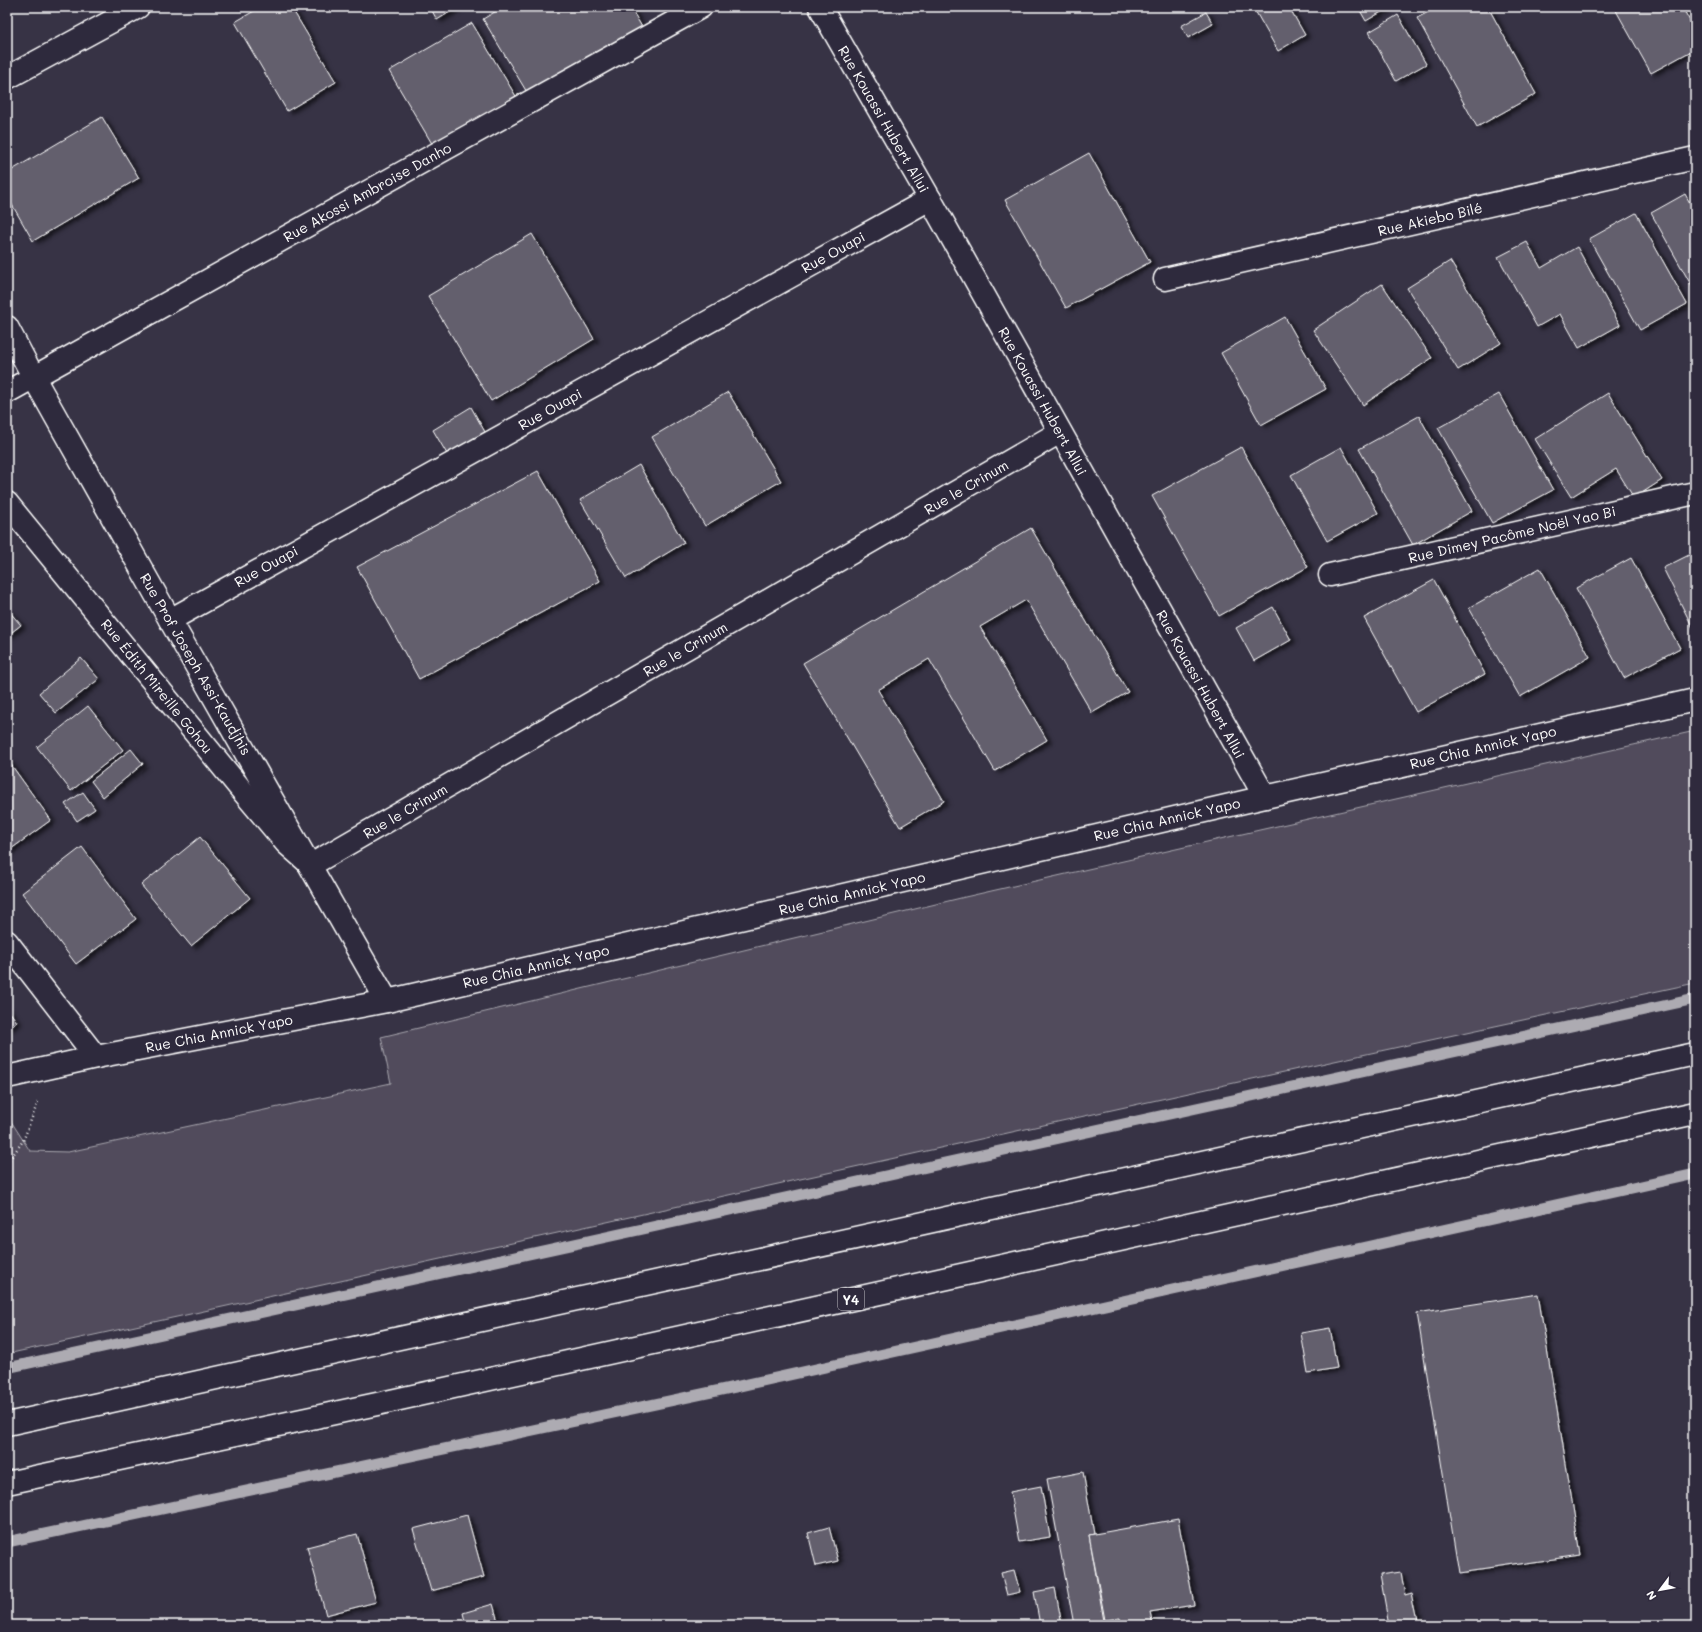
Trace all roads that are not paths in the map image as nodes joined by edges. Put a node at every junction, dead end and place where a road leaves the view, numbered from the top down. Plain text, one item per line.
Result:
1 (138, 7) edge
2 (701, 7) edge
3 (820, 7) edge
4 (7, 78) edge
5 (1695, 158) edge
6 (930, 199) junction
7 (1165, 280) dead end
8 (7, 327) edge
9 (34, 378) junction
10 (7, 392) edge
11 (1060, 432) junction
12 (1695, 493) edge
13 (7, 503) edge
14 (1330, 575) dead end
15 (170, 620) junction
16 (1695, 700) edge
17 (1265, 797) junction
18 (311, 865) junction
19 (7, 942) edge
20 (387, 1000) junction
21 (1695, 1054) edge
22 (96, 1057) junction
23 (7, 1077) edge
24 (1695, 1113) edge
25 (7, 1424) edge
26 (7, 1483) edge

1 - 4 main road
2 - 9 main road, Rue Akossi Ambroise Danho
3 - 6 main road, Rue Kouassi Hubert Allui
5 - 7 main road, Rue Akiebo Bilé
6 - 11 main road, Rue Kouassi Hubert Allui
6 - 15 main road, Rue Ouapi
8 - 9 main road, Rue Prof Joseph Assi-Kaudjhis
9 - 10 main road, Rue Akossi Ambroise Danho
9 - 15 main road, Rue Prof Joseph Assi-Kaudjhis
11 - 17 main road, Rue Kouassi Hubert Allui
11 - 18 main road, Rue le Crinum
12 - 14 main road, Rue Dimey Pacôme Noël Yao Bi
13 - 18 main road, Rue Édith Mireille Gohou
15 - 18 main road, Rue Prof Joseph Assi-Kaudjhis
16 - 17 main road, Rue Chia Annick Yapo
17 - 20 main road, Rue Chia Annick Yapo
18 - 20 main road, Rue Prof Joseph Assi-Kaudjhis
19 - 22 main road
20 - 22 main road, Rue Chia Annick Yapo
21 - 25 main road
22 - 23 main road, Rue Chia Annick Yapo
24 - 26 main road, Y4

